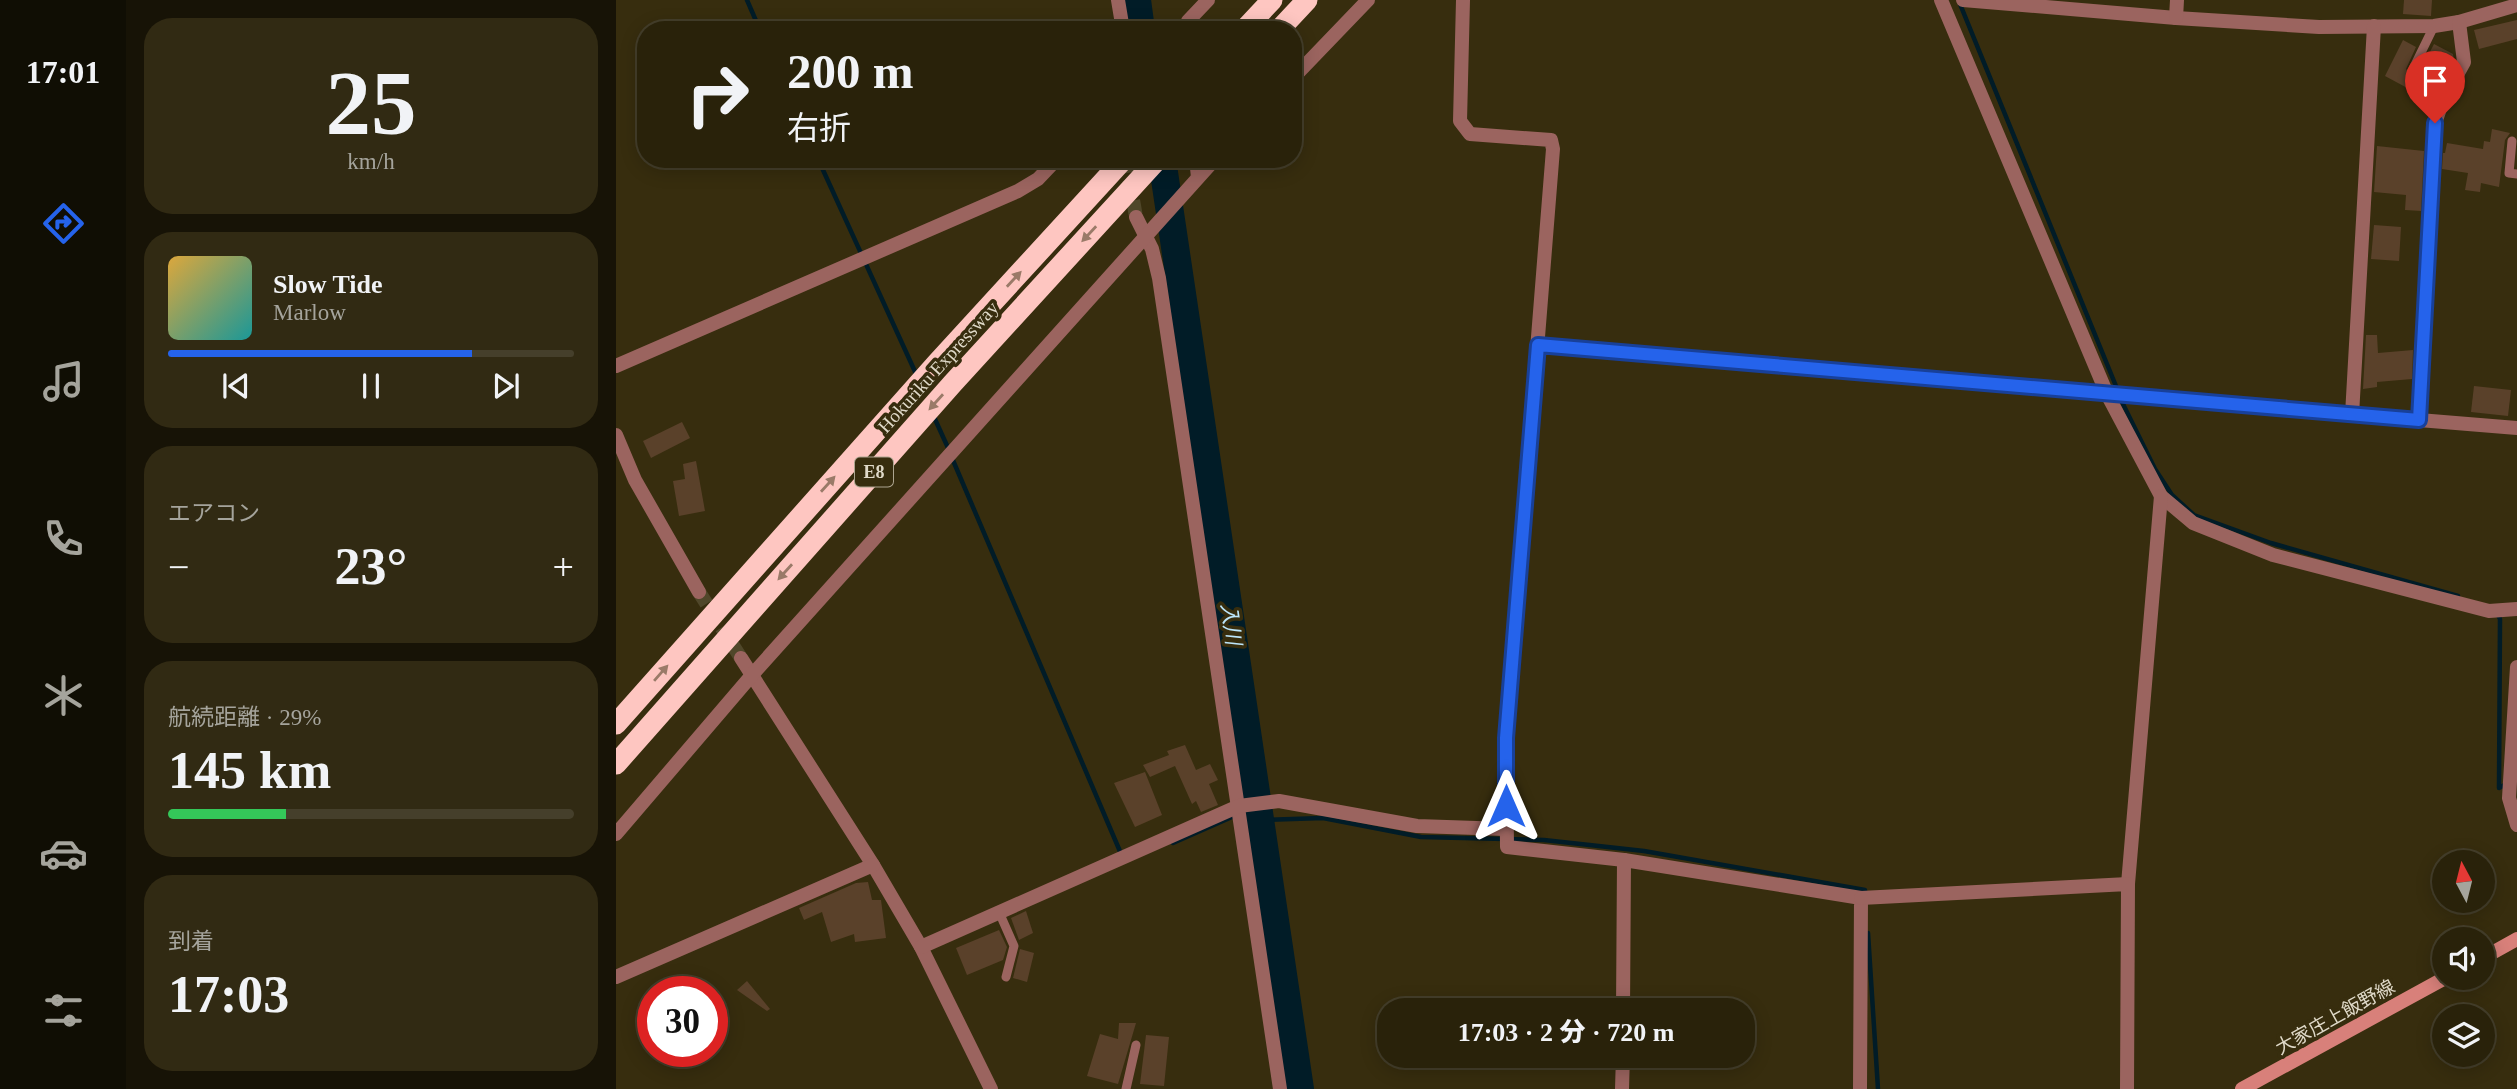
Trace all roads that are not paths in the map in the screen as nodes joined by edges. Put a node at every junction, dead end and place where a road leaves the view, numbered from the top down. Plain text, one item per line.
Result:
1 (1118, 0) edge
2 (1208, 0) edge
3 (1272, 0) edge
4 (1307, 0) edge
5 (1367, 0) edge
6 (1463, 0) edge
7 (1941, 0) edge
8 (1963, 0) edge
9 (2177, 0) edge
10 (2517, 5) edge
11 (2176, 18) junction
12 (1122, 21) edge
13 (1188, 21) edge
14 (1252, 21) edge
15 (1287, 21) edge
16 (2459, 22) junction
17 (2374, 26) junction
18 (2434, 26) junction
19 (1302, 69) edge
20 (2413, 69) dead end
21 (2512, 141) dead end
22 (1048, 168) edge
23 (1116, 168) edge
24 (1150, 168) edge
25 (1197, 168) edge
26 (1206, 168) edge
27 (2517, 174) edge
28 (1198, 177) junction
29 (1136, 217) tunnel mouth
30 (1144, 237) junction
31 (1538, 345) junction
32 (616, 366) edge
33 (2108, 394) junction
34 (2352, 415) junction
35 (2419, 420) junction
36 (2517, 428) edge
37 (616, 435) edge
38 (2161, 495) junction
39 (699, 592) tunnel mouth
40 (2517, 609) edge
41 (741, 658) tunnel mouth
42 (2517, 667) edge
43 (752, 675) junction
44 (616, 724) edge
45 (616, 764) edge
46 (1239, 806) junction
47 (2517, 825) edge
48 (1506, 829) junction
49 (616, 834) edge
50 (1624, 860) junction
51 (873, 865) junction
52 (2128, 884) junction
53 (1861, 898) junction
54 (999, 912) junction
55 (2517, 939) edge
56 (921, 947) junction
57 (2495, 951) edge
58 (616, 977) edge
59 (1006, 977) dead end
60 (2432, 985) edge
61 (1623, 998) edge
62 (1136, 1045) dead end
63 (1623, 1068) edge
64 (991, 1089) edge
65 (1126, 1089) edge
66 (1280, 1089) edge
67 (1622, 1089) edge
68 (1860, 1089) edge
69 (2127, 1089) edge
70 (2242, 1089) edge

1 - 12 street
2 - 13 street
3 - 14 highway
4 - 15 highway
5 - 19 street
6 - 31 street
7 - 33 street
8 - 11 street
9 - 11 street
10 - 16 street
11 - 17 street
16 - 18 street
16 - 35 street
17 - 18 street
17 - 34 street
18 - 20 lane
21 - 27 lane
22 - 32 street
44 -> 23 highway, Hokuriku Expressway / E8
24 -> 45 highway, Hokuriku Expressway / E8
25 - 28 street
26 - 28 street
28 - 30 street
29 - 30 street
30 - 43 street
30 - 46 street
31 - 33 street
31 - 48 street
33 - 34 street
33 - 38 street
34 - 35 street
35 - 36 street
37 - 39 street
38 - 40 street
38 - 52 street
41 - 43 street
42 - 47 street
43 - 49 street
43 - 51 street
46 - 48 street
46 - 54 street
46 - 66 street
48 - 50 street
50 - 53 street
50 - 61 street
51 - 56 street
51 - 58 street
52 - 53 street
52 - 69 street
53 - 68 street
54 - 56 street
54 - 59 lane
55 - 57 main road
56 - 64 street
60 - 70 main road, 大家庄上飯野線
62 - 65 lane
63 - 67 street

